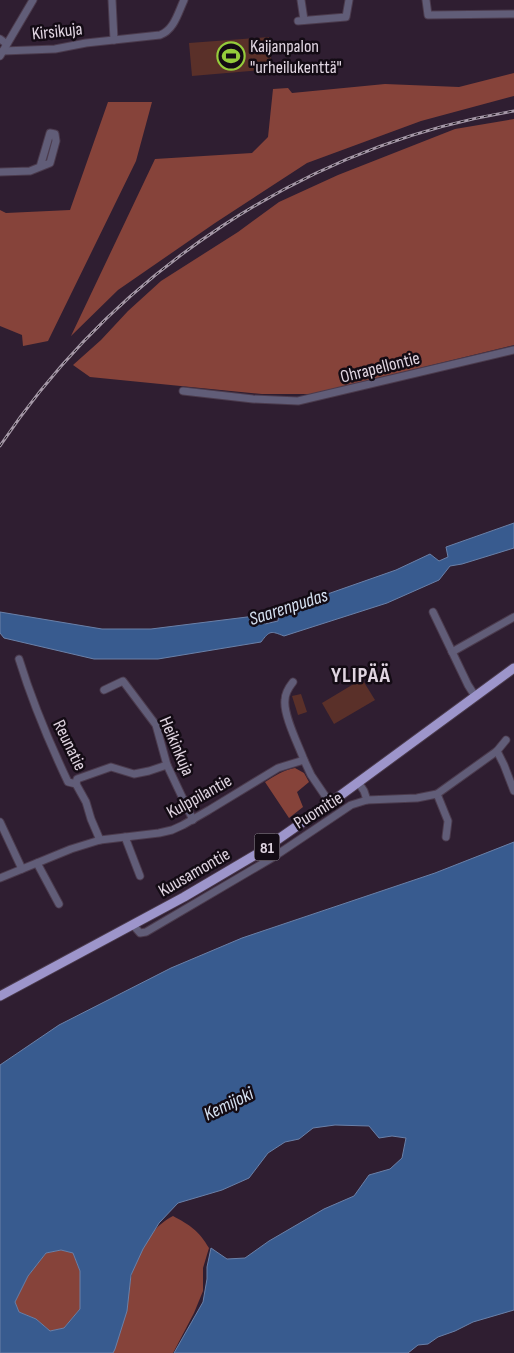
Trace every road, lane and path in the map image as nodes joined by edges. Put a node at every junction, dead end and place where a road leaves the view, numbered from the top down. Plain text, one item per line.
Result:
1 (33, 0) edge
2 (112, 0) edge
3 (184, 0) edge
4 (301, 0) edge
5 (349, 0) edge
6 (426, 0) edge
7 (514, 14) edge
8 (0, 39) edge
9 (114, 40) junction
10 (7, 44) junction
11 (2, 53) edge
12 (40, 167) dead end
13 (0, 172) edge
14 (514, 350) edge
15 (183, 391) dead end
16 (433, 612) dead end
17 (514, 617) edge
18 (452, 652) junction
19 (19, 658) dead end
20 (514, 668) edge
21 (293, 682) dead end
22 (104, 690) dead end
23 (475, 696) junction
24 (506, 740) dead end
25 (497, 751) junction
26 (304, 760) junction
27 (167, 764) junction
28 (358, 782) junction
29 (76, 784) junction
30 (514, 791) edge
31 (437, 794) junction
32 (367, 800) junction
33 (330, 803) junction
34 (193, 820) junction
35 (0, 822) edge
36 (126, 837) junction
37 (446, 837) dead end
38 (100, 840) junction
39 (37, 863) junction
40 (22, 869) junction
41 (140, 876) dead end
42 (0, 878) edge
43 (59, 904) dead end
44 (133, 924) junction
45 (0, 996) edge

1 - 10 street
2 - 9 street
3 - 9 street, Kirsikuja
4 - 5 street
6 - 7 street
8 - 10 street
9 - 11 street, Kirsikuja
10 - 11 street
12 - 13 street
14 - 15 street, Ohrapellontie
16 - 18 street
17 - 18 street
18 - 23 street
19 - 29 street, Reunatie
20 - 23 main road, Kuusamontie / 81
21 - 26 street
22 - 27 street, Heikinkuja
23 - 28 main road, Kuusamontie / 81
24 - 25 street, Puomitie
25 - 30 street
25 - 31 street, Puomitie
26 - 33 street
26 - 34 street, Kulppilantie
27 - 29 street
27 - 34 street, Heikinkuja
28 - 32 street, Puomitie
28 - 33 main road, Kuusamontie / 81
29 - 38 street, Reunatie
31 - 32 street, Puomitie
31 - 37 street
32 - 44 street, Puomitie
33 - 44 main road, Kuusamontie / 81
34 - 36 street, Kulppilantie
35 - 40 street
36 - 38 street, Kulppilantie
36 - 41 street
38 - 39 street, Kulppilantie
39 - 40 street, Kulppilantie
39 - 43 street
40 - 42 street, Kulppilantie
44 - 45 main road, Kuusamontie / 81

